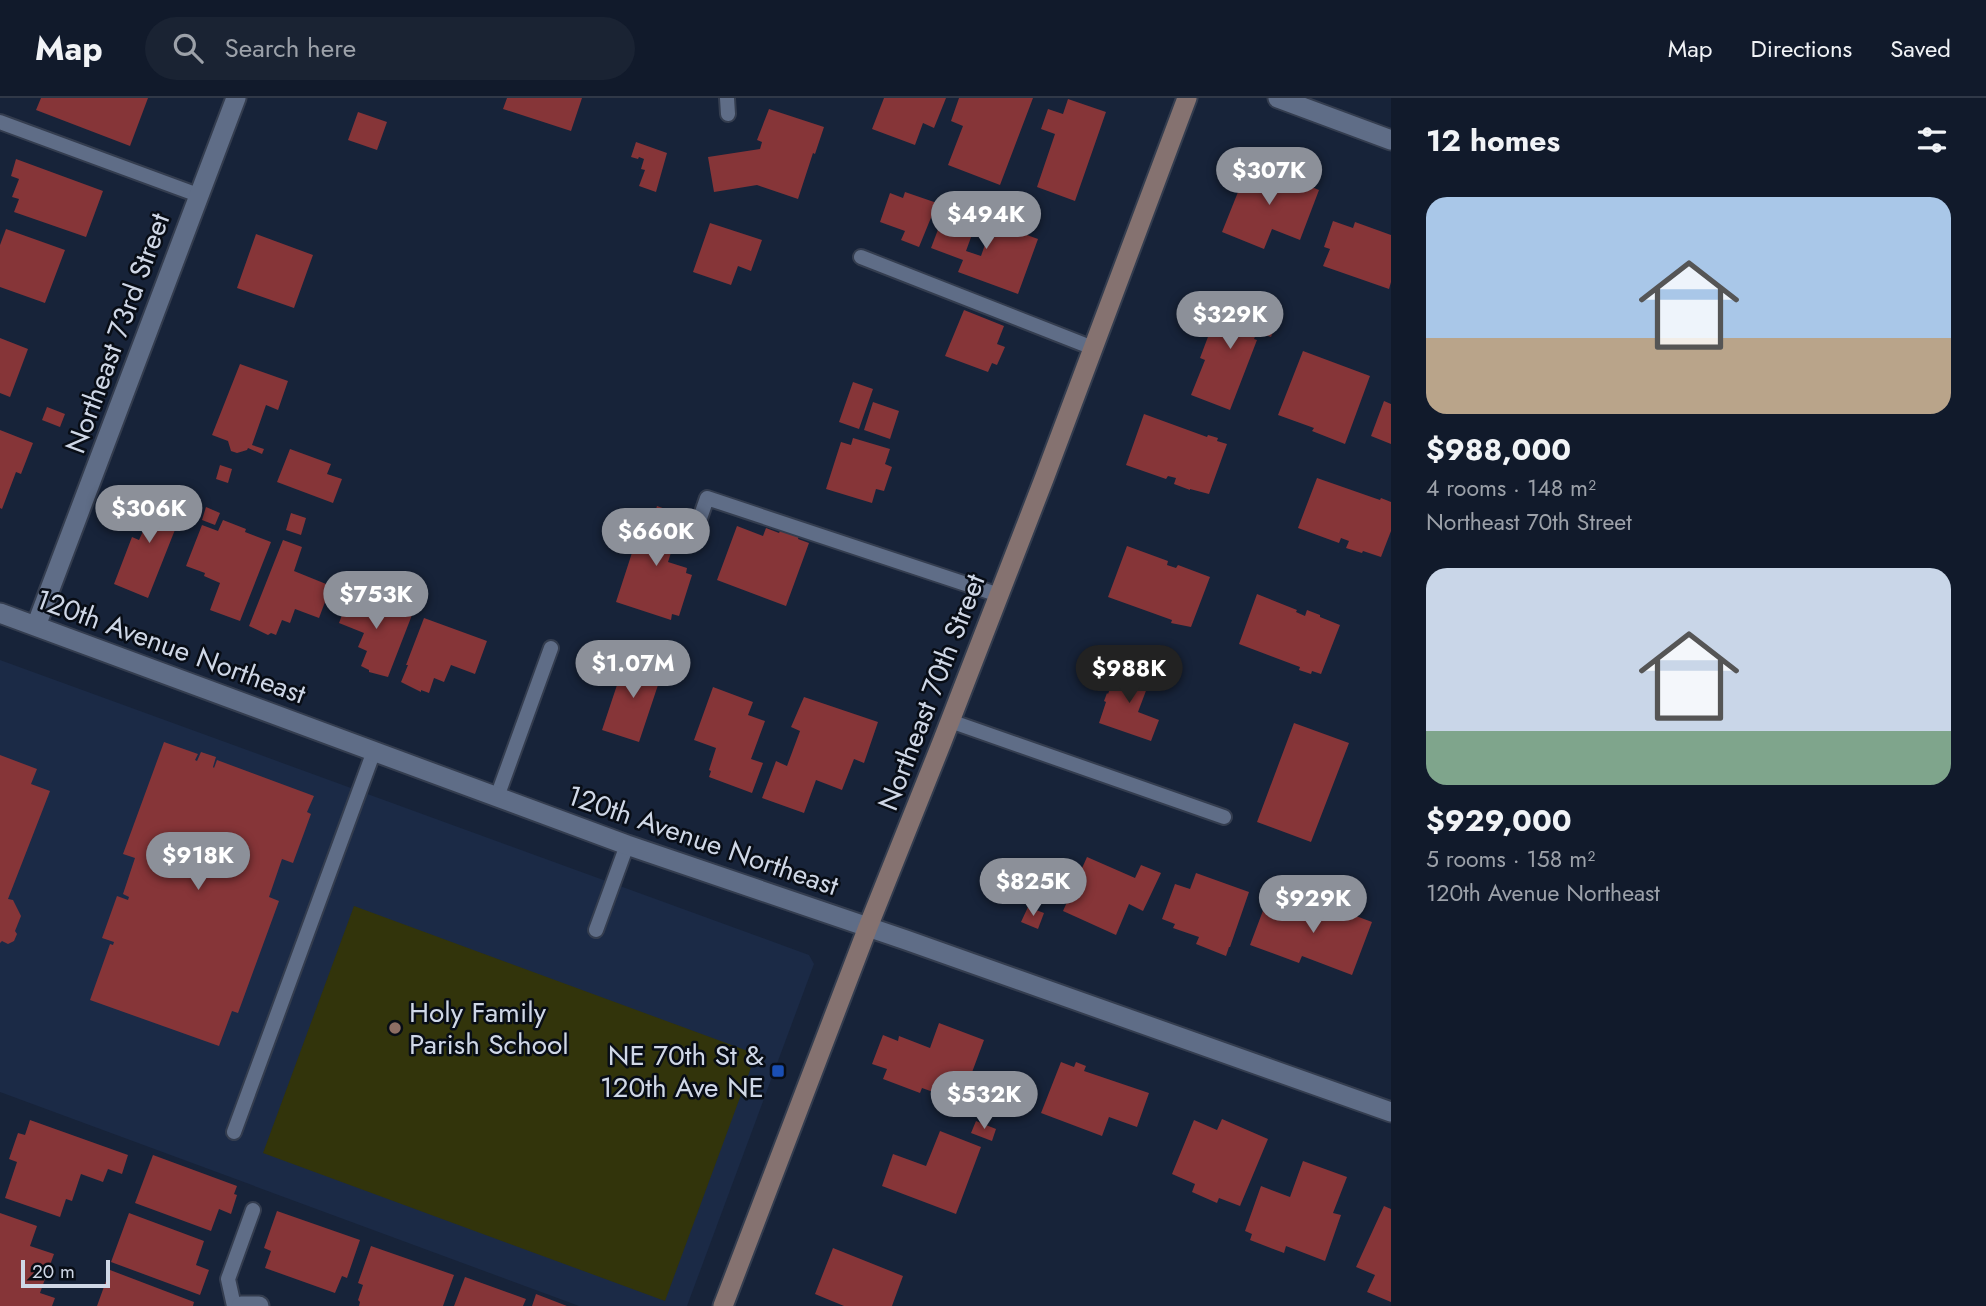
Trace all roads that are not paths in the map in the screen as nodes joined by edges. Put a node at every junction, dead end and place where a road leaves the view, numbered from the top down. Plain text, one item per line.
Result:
1 (727, 98) edge
2 (1186, 98) edge
3 (1278, 98) edge
4 (231, 99) edge
5 (728, 114) dead end
6 (0, 122) edge
7 (1391, 140) edge
8 (198, 194) junction
9 (861, 257) dead end
10 (1093, 348) junction
11 (698, 524) dead end
12 (999, 595) junction
13 (0, 613) edge
14 (37, 626) junction
15 (551, 648) dead end
16 (950, 721) junction
17 (374, 751) junction
18 (497, 797) junction
19 (1224, 817) dead end
20 (627, 845) junction
21 (868, 927) junction
22 (596, 930) dead end
23 (1391, 1112) edge
24 (234, 1132) dead end
25 (253, 1210) dead end
26 (234, 1306) edge
27 (241, 1306) edge
28 (259, 1306) edge
29 (723, 1306) edge

1 - 5 lane
2 - 10 main road, Northeast 70th Street
3 - 7 street
4 - 8 street, Northeast 73rd Street
6 - 8 lane
8 - 14 street, Northeast 73rd Street
9 - 10 lane
10 - 12 main road, Northeast 70th Street
11 - 12 lane
12 - 16 main road, Northeast 70th Street
13 - 14 street, 120th Avenue Northeast
14 - 17 street, 120th Avenue Northeast
15 - 18 lane
16 - 19 lane
16 - 21 main road, Northeast 70th Street
17 - 18 street, 120th Avenue Northeast
17 - 24 lane
18 - 20 street, 120th Avenue Northeast
20 - 21 street, 120th Avenue Northeast
20 - 22 lane
21 - 23 street, 120th Avenue Northeast
21 - 29 main road, Northeast 70th Street
25 - 26 lane
27 - 28 street

